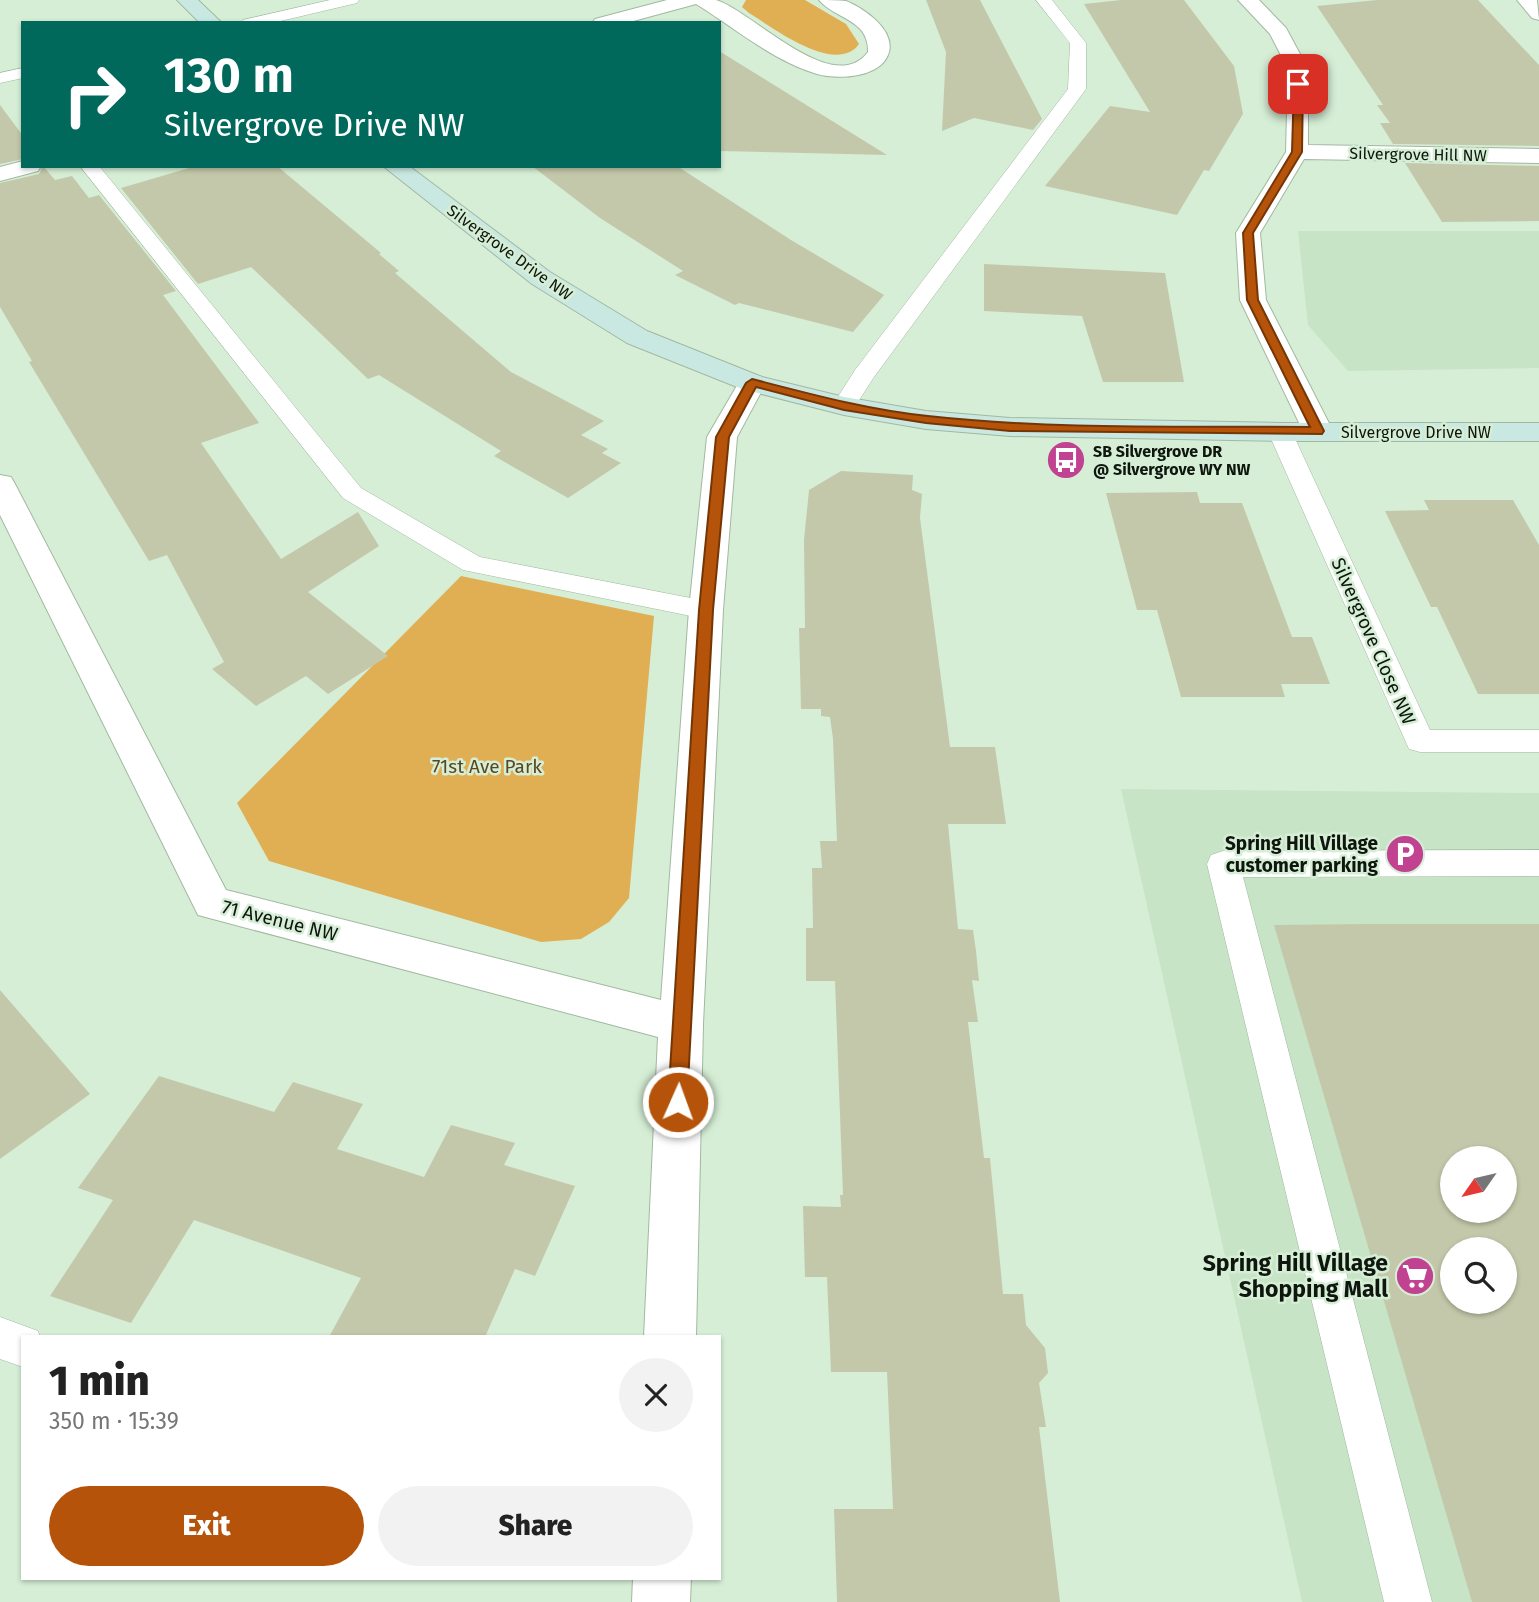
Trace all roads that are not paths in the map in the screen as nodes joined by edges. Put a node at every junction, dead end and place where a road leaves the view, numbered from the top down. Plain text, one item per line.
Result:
1 (187, 0) edge
2 (351, 0) edge
3 (690, 0) edge
4 (702, 0) edge
5 (829, 0) edge
6 (1044, 0) edge
7 (1248, 0) edge
8 (1527, 0) edge
9 (1539, 14) edge
10 (210, 21) edge
11 (258, 21) edge
12 (610, 21) edge
13 (21, 73) edge
14 (0, 78) edge
15 (1297, 152) junction
16 (1539, 156) edge
17 (22, 168) edge
18 (91, 168) edge
19 (397, 168) edge
20 (0, 174) edge
21 (752, 383) junction
22 (844, 406) junction
23 (1318, 431) junction
24 (1280, 432) junction
25 (1539, 432) edge
26 (0, 484) edge
27 (706, 610) junction
28 (1539, 741) edge
29 (1539, 863) edge
30 (681, 1024) junction
31 (670, 1335) edge
32 (0, 1338) edge
33 (21, 1345) edge
34 (662, 1580) edge
35 (660, 1602) edge
36 (1408, 1602) edge

1 - 10 street
2 - 11 lane
3 - 12 street
4 - 5 street
6 - 22 lane
7 - 15 street
8 - 9 street
13 - 14 lane
15 - 16 street, Silvergrove Hill NW
15 - 23 street
17 - 20 street
18 - 27 lane
19 - 21 street, Silvergrove Drive NW
21 - 22 street, Silvergrove Drive NW
21 - 27 street
22 - 24 street, Silvergrove Drive NW
23 - 24 street, Silvergrove Drive NW
23 - 25 street, Silvergrove Drive NW
24 - 28 lane, Silvergrove Close NW
26 - 30 street, 71 Avenue NW
27 - 30 street
29 - 36 lane
30 - 31 street
32 - 33 lane
34 - 35 street

